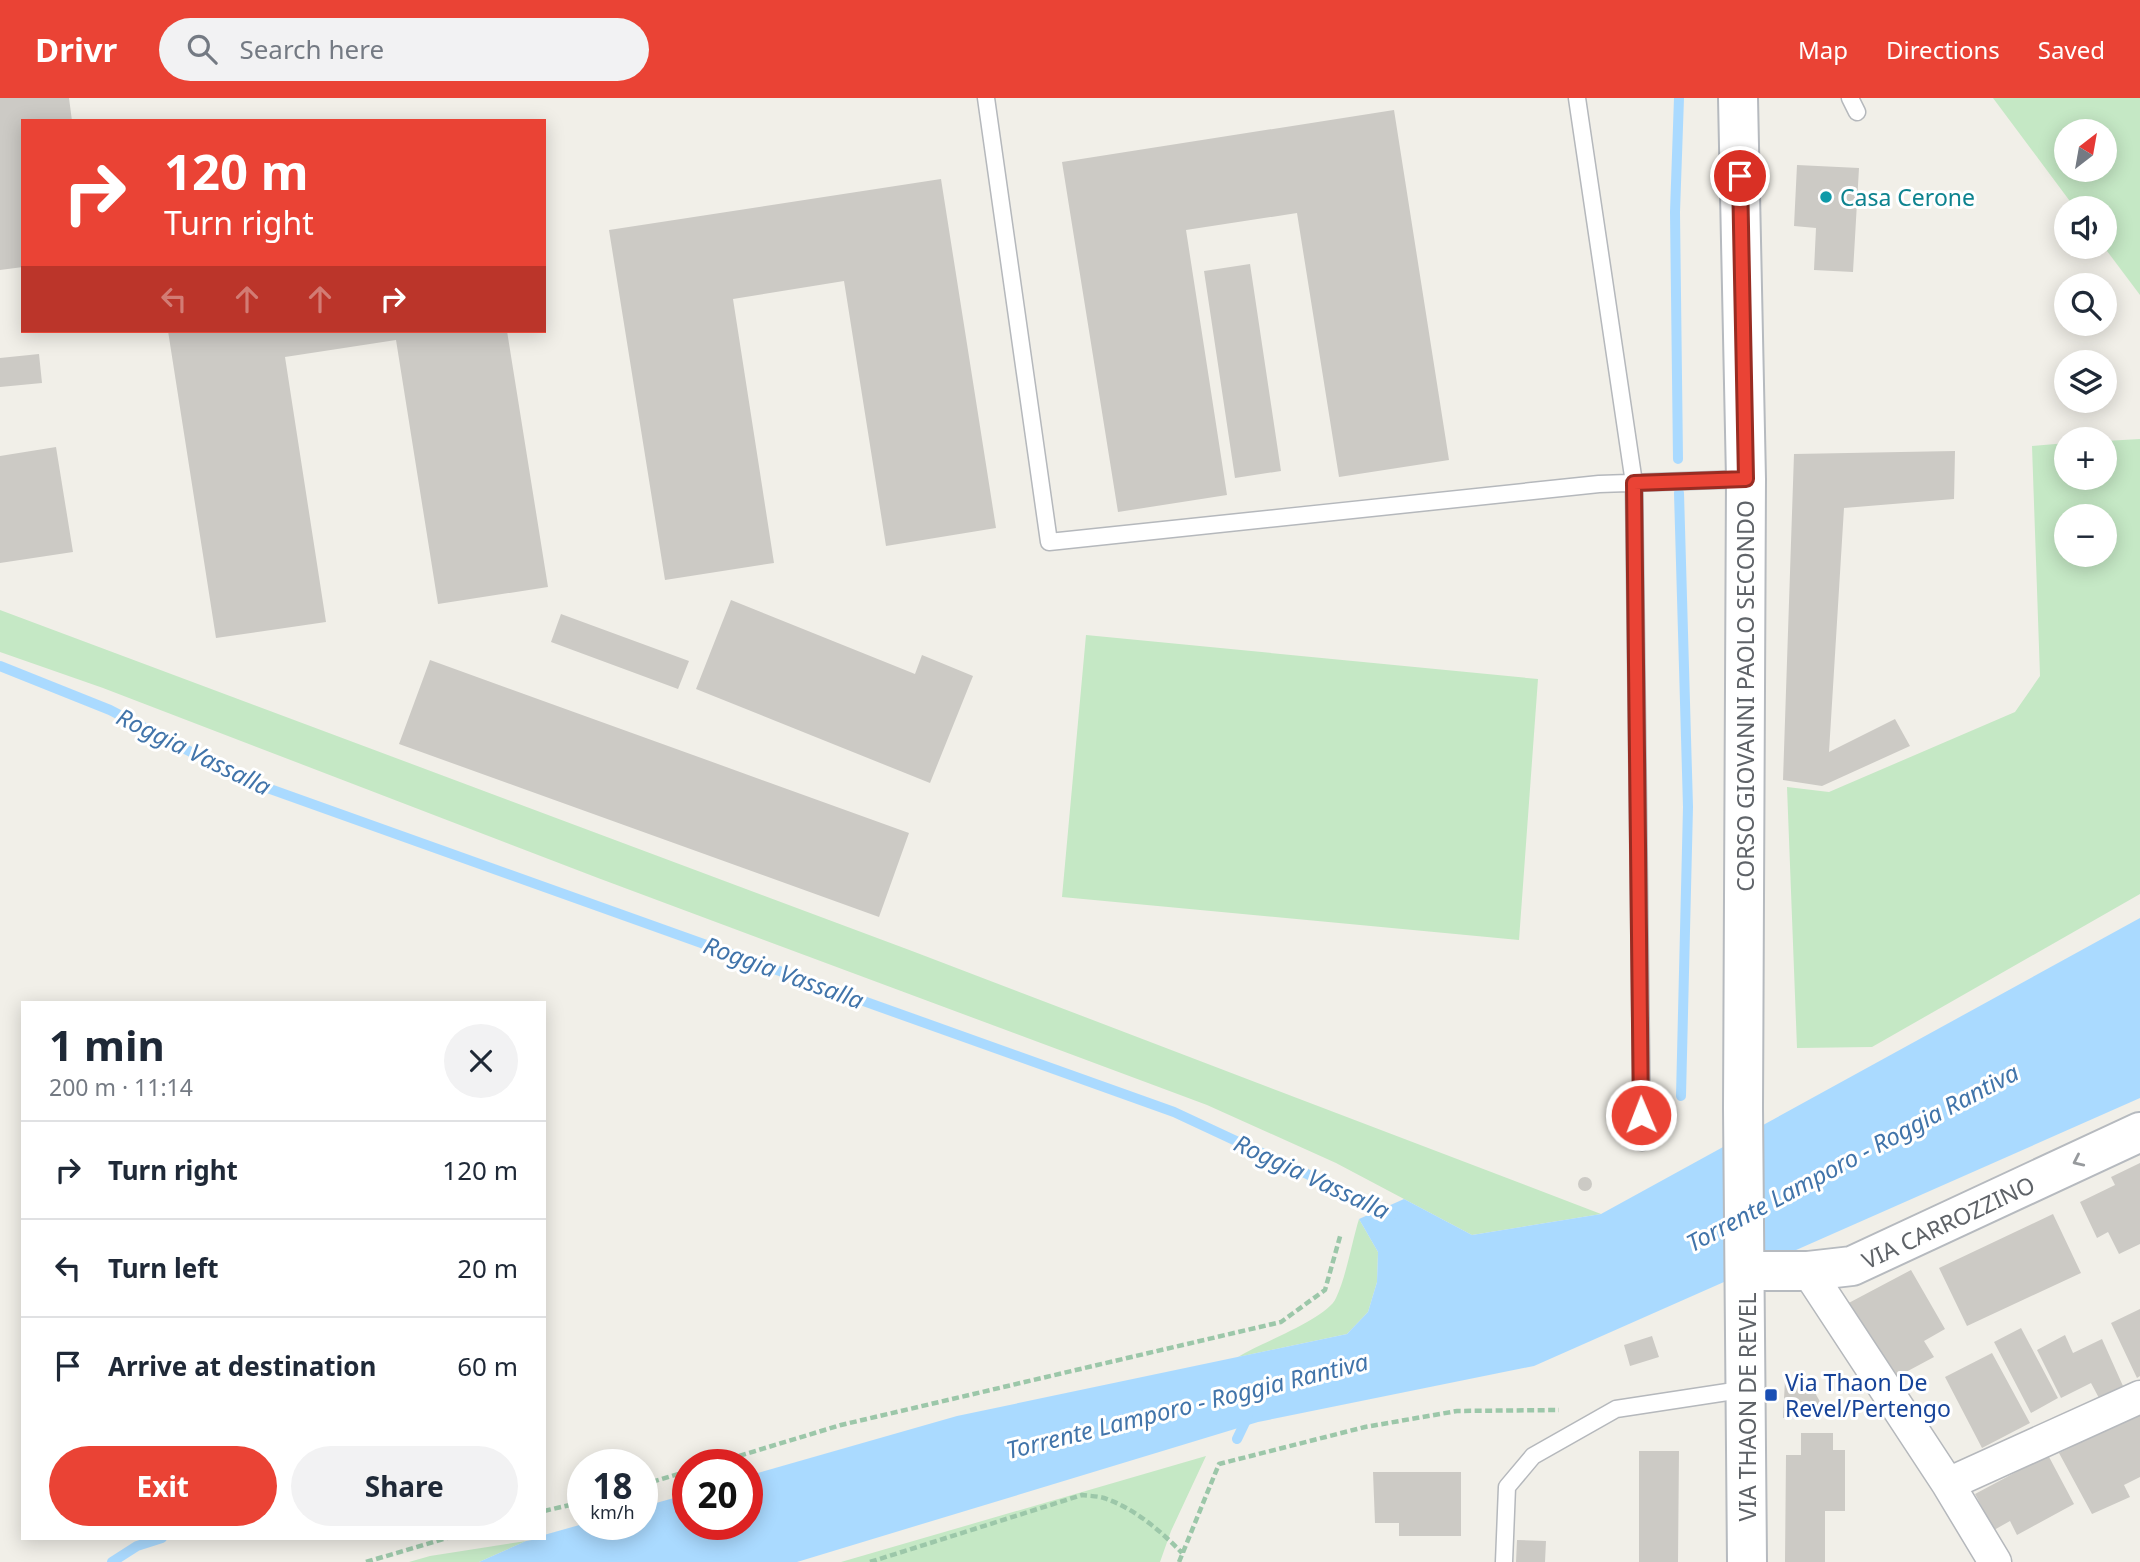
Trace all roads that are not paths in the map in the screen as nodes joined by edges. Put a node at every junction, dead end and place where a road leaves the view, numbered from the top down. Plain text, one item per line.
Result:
1 (986, 98) edge
2 (1577, 98) edge
3 (1738, 98) edge
4 (1746, 479) junction
5 (1634, 483) junction
6 (2140, 1132) edge
7 (1642, 1142) dead end
8 (1746, 1262) junction
9 (1808, 1271) junction
10 (1747, 1389) junction
11 (2140, 1396) edge
12 (1948, 1485) junction
13 (1504, 1562) edge
14 (1748, 1562) edge
15 (1995, 1562) edge

1 - 5 lane
2 - 5 lane
3 - 4 main road, CORSO GIOVANNI PAOLO SECONDO
4 - 5 lane
4 - 8 main road, CORSO GIOVANNI PAOLO SECONDO
5 - 7 lane
6 -> 9 main road, VIA CARROZZINO
8 - 9 main road, VIA CARROZZINO
8 - 10 main road, VIA THAON DE REVEL
9 - 12 street
10 - 13 lane
10 - 14 main road, VIA THAON DE REVEL
11 - 12 street
12 - 15 street

